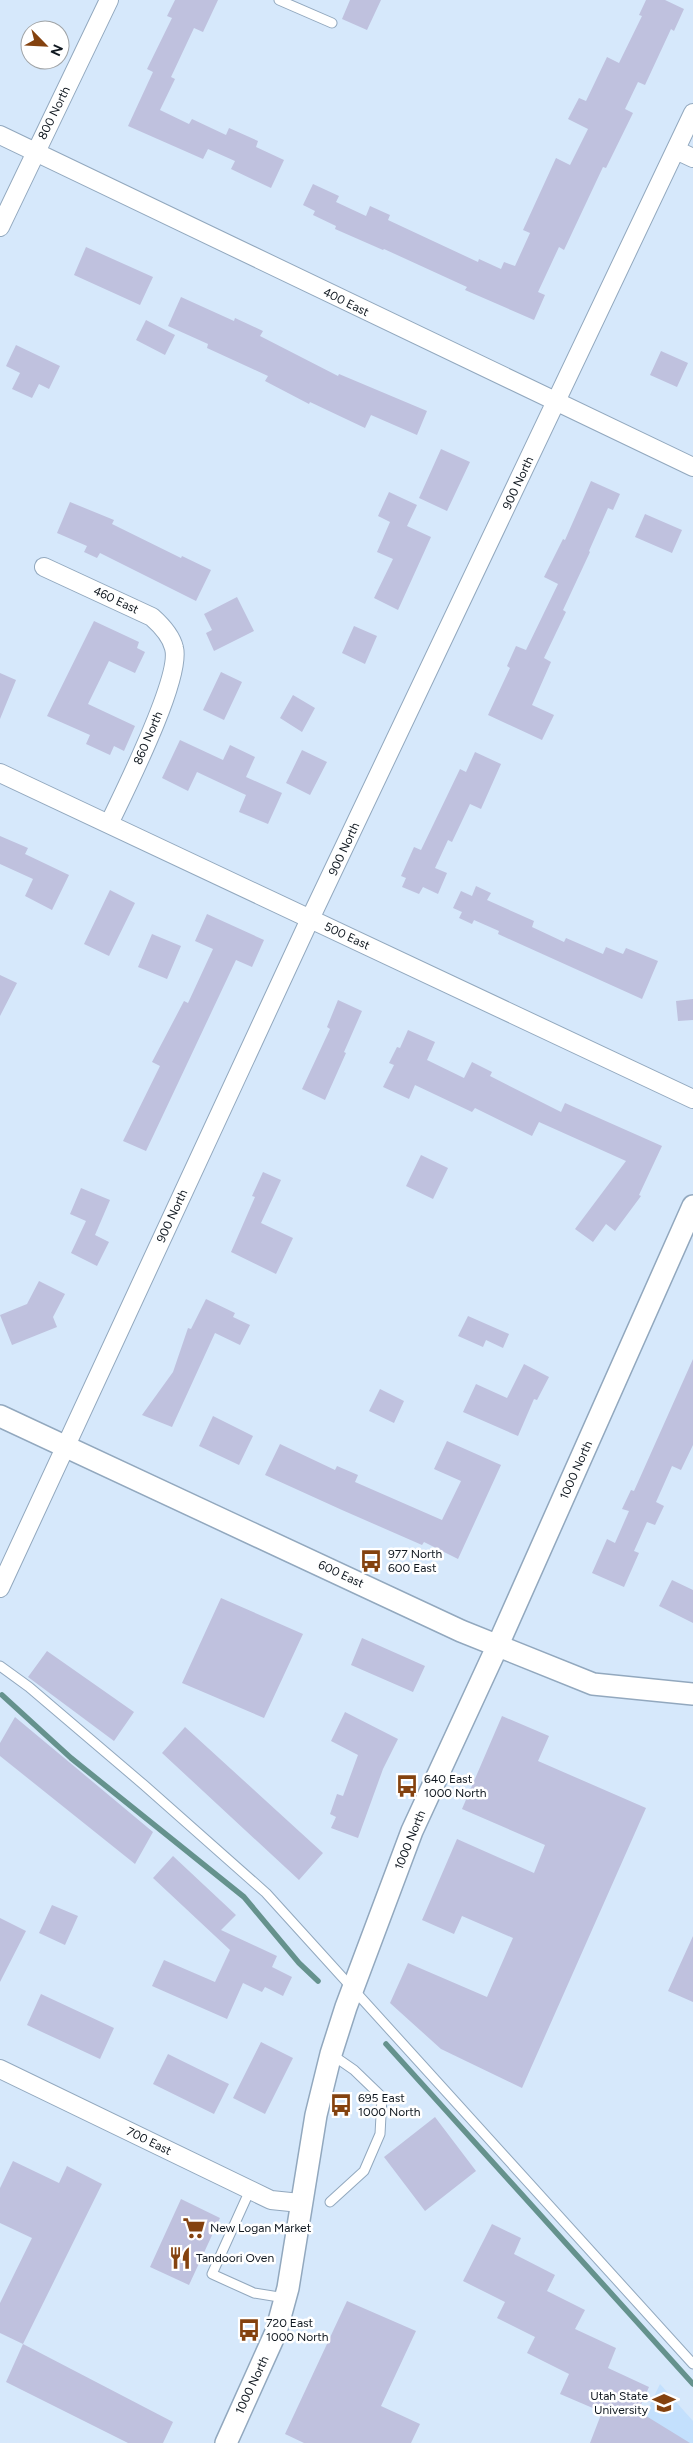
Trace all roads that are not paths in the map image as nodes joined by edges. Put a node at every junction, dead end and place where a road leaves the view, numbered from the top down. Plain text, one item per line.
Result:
1 (109, 0) edge
2 (280, 0) edge
3 (332, 23) dead end
4 (693, 113) edge
5 (0, 136) edge
6 (676, 150) junction
7 (36, 152) junction
8 (693, 158) edge
9 (0, 226) edge
10 (556, 402) junction
11 (693, 467) edge
12 (44, 567) dead end
13 (174, 648) joint
14 (0, 773) edge
15 (109, 824) junction
16 (310, 919) junction
17 (693, 1099) edge
18 (693, 1206) edge
19 (0, 1416) edge
20 (66, 1447) junction
21 (0, 1588) edge
22 (497, 1647) junction
23 (0, 1666) edge
24 (693, 1694) edge
25 (353, 1988) junction
26 (331, 2054) junction
27 (0, 2069) edge
28 (250, 2190) junction
29 (330, 2202) dead end
30 (300, 2203) junction
31 (285, 2298) junction
32 (693, 2364) edge
33 (226, 2443) edge

1 - 7 street, 800 North
2 - 3 lane
4 - 6 street, 900 North
5 - 7 street, 400 East
6 - 8 street
6 - 10 street, 900 North
7 - 9 street, 800 North
7 - 10 street, 400 East
10 - 11 street, 400 East
10 - 16 street, 900 North
12 - 13 street, 460 East
13 - 15 street, 860 North
14 - 15 street, 500 East
15 - 16 street, 500 East
16 - 17 street, 500 East
16 - 20 street, 900 North
18 - 22 street, 1000 North
19 - 20 street, 600 East
20 - 21 street, 900 North
20 - 22 street, 600 East
22 - 24 street, 600 East
22 - 25 street, 1000 North
23 - 25 lane
25 - 26 street, 1000 North
25 - 32 lane
26 - 29 lane
26 - 30 street, 1000 North
27 - 28 street, 700 East
28 - 30 street, 700 East
28 - 31 lane
30 - 31 street, 1000 North
31 - 33 street, 1000 North

